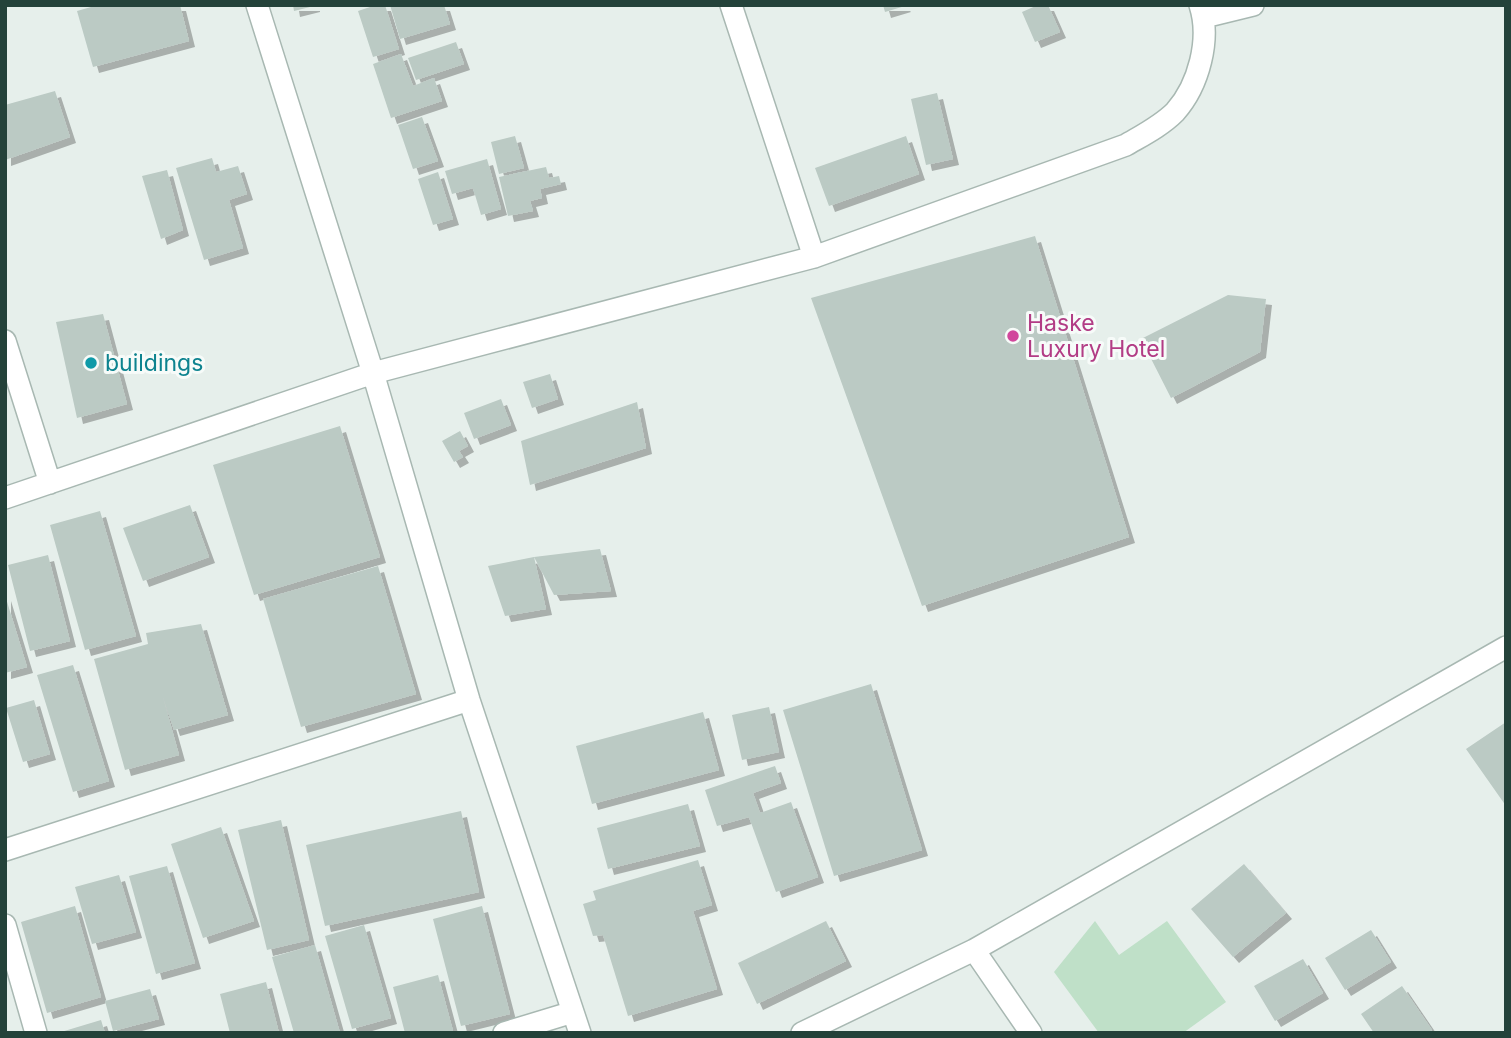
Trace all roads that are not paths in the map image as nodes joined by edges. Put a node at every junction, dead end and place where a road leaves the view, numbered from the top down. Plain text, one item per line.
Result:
1 (257, 5) edge
2 (732, 5) edge
3 (1253, 5) edge
4 (1202, 11) edge
5 (814, 257) junction
6 (5, 341) edge
7 (373, 373) junction
8 (50, 483) junction
9 (5, 498) edge
10 (1506, 646) edge
11 (469, 700) junction
12 (5, 850) edge
13 (5, 925) edge
14 (974, 950) junction
15 (573, 1012) junction
16 (36, 1033) edge
17 (504, 1033) edge
18 (580, 1033) edge
19 (803, 1033) edge
20 (1031, 1033) edge

1 - 7 street
2 - 5 street
3 - 4 street
4 - 5 street
5 - 7 street
6 - 8 street
7 - 8 street
7 - 11 street
8 - 9 street
10 - 14 street
11 - 12 street
11 - 15 street
13 - 16 street
14 - 19 street
14 - 20 street
15 - 17 street
15 - 18 street

